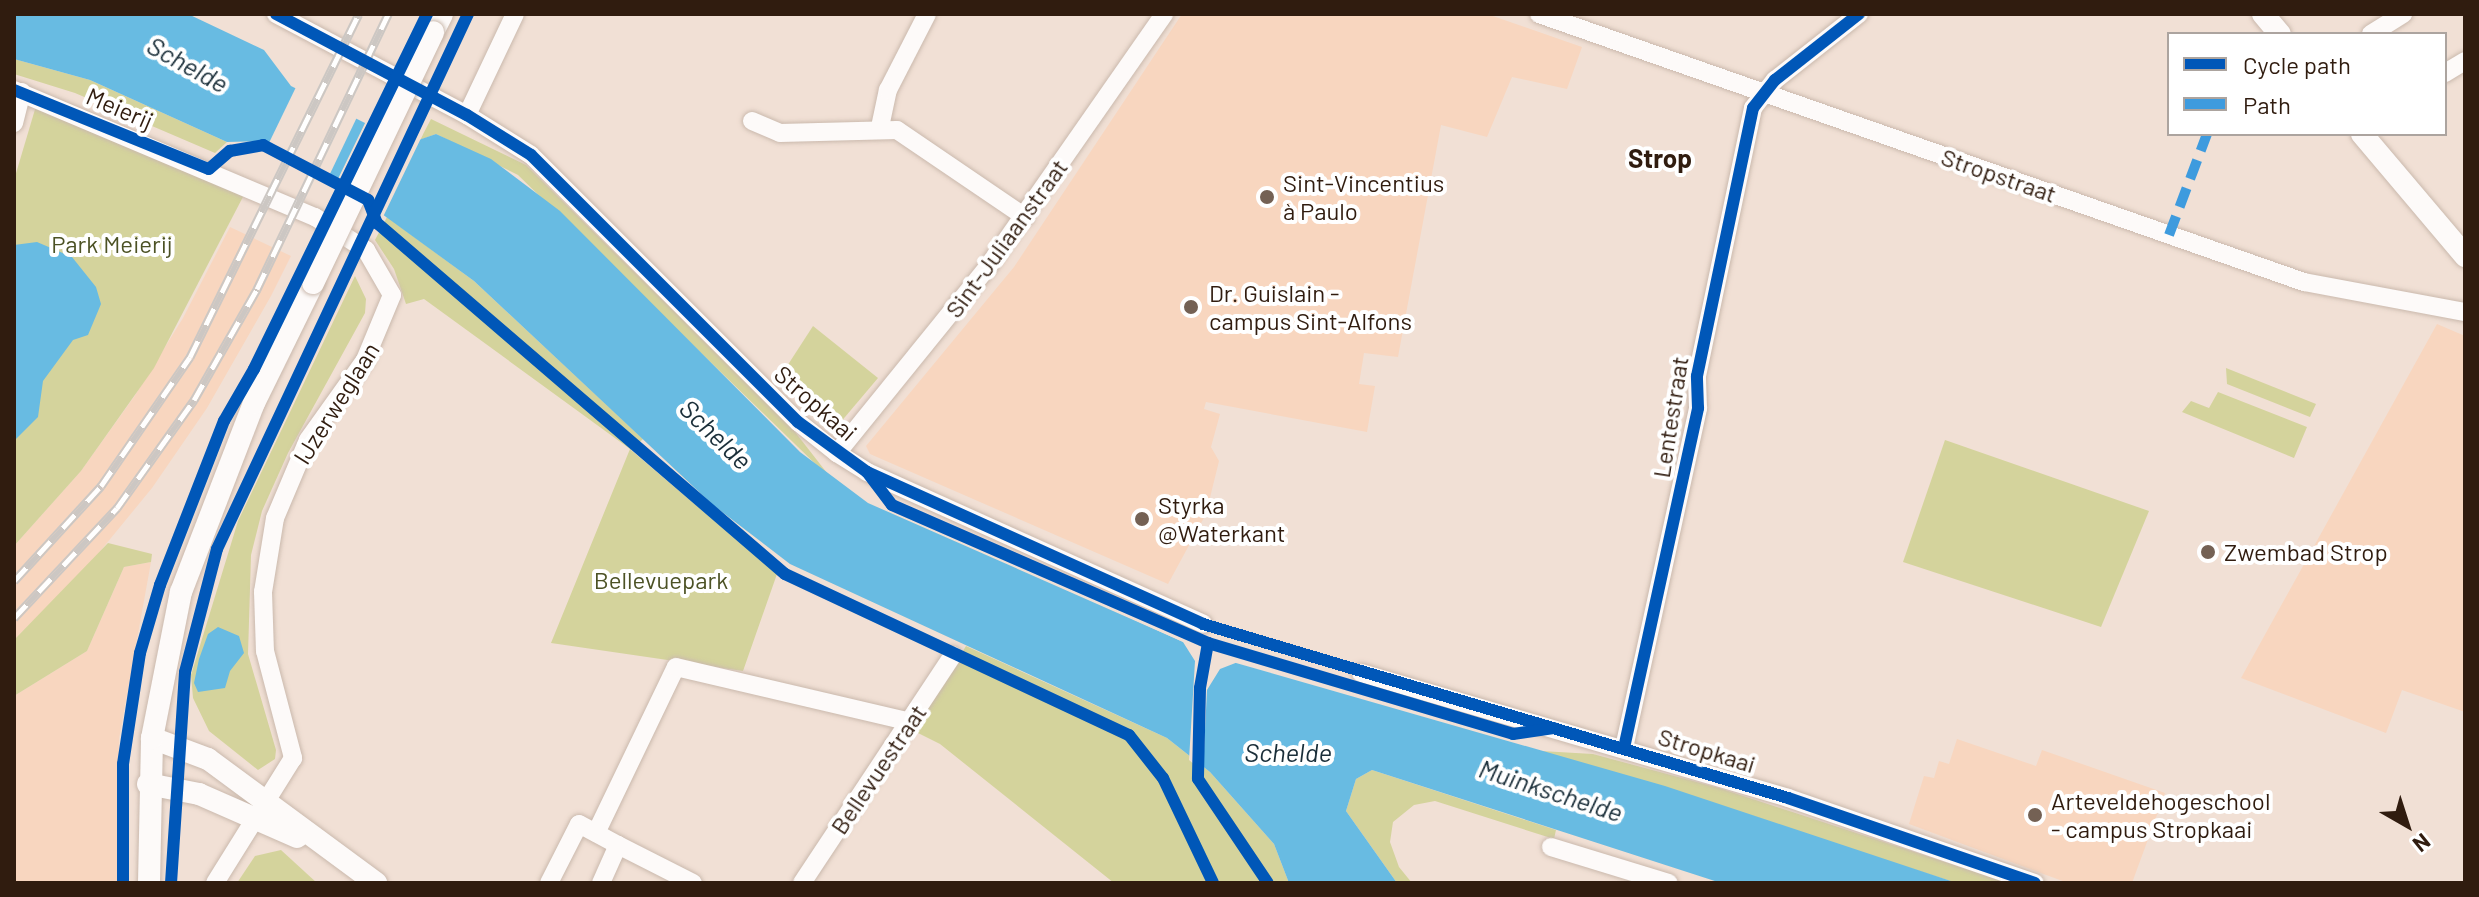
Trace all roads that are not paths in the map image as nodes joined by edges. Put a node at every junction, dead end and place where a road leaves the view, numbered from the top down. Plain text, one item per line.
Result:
1 (276, 14) edge
2 (515, 14) edge
3 (927, 14) edge
4 (1164, 14) edge
5 (1539, 14) edge
6 (1859, 14) edge
7 (2263, 14) edge
8 (2403, 14) edge
9 (438, 23) edge
10 (2278, 32) edge
11 (2374, 32) edge
12 (2465, 61) edge
13 (2447, 72) edge
14 (18, 91) edge
15 (1762, 94) junction
16 (467, 115) junction
17 (752, 121) dead end
18 (14, 123) edge
19 (880, 127) junction
20 (2364, 136) edge
21 (315, 217) joint
22 (1025, 217) junction
23 (2465, 256) edge
24 (2465, 312) edge
25 (837, 453) junction
26 (1203, 624) dead end
27 (953, 655) dead end
28 (1361, 673) dead end
29 (910, 722) junction
30 (152, 738) junction
31 (1624, 748) junction
32 (148, 784) junction
33 (261, 811) junction
34 (596, 833) junction
35 (618, 845) junction
36 (1551, 847) dead end
37 (149, 883) edge
38 (215, 883) edge
39 (376, 883) edge
40 (549, 883) edge
41 (601, 883) edge
42 (693, 883) edge
43 (802, 883) edge
44 (1669, 883) edge
45 (2035, 883) edge

1 - 16 street, Stropkaai
2 - 16 street
3 - 19 street
4 - 22 street, Sint-Juliaanstraat
5 - 15 street, Stropstraat
6 - 15 street
7 - 10 street
8 - 11 street
9 - 30 street, bridge
12 - 13 street
14 - 18 street, Meierij
14 - 21 street, Meierij
15 - 24 street, Stropstraat
15 - 31 street, Lentestraat
16 - 25 street, Stropkaai
17 - 19 street
19 - 22 street
20 - 23 street
21 - 33 street, IJzerweglaan
22 - 25 street, Sint-Juliaanstraat
25 - 26 street, Stropkaai
27 - 29 street, Bellevuestraat
28 - 31 street, Stropkaai
29 - 34 street
29 - 43 street, Bellevuestraat
30 - 32 street
30 - 33 street
31 - 45 street, Stropkaai
32 - 33 street
32 - 37 street
33 - 38 street, IJzerweglaan
33 - 39 street
34 - 35 street
34 - 40 street
35 - 41 street
35 - 42 street
36 - 44 street

